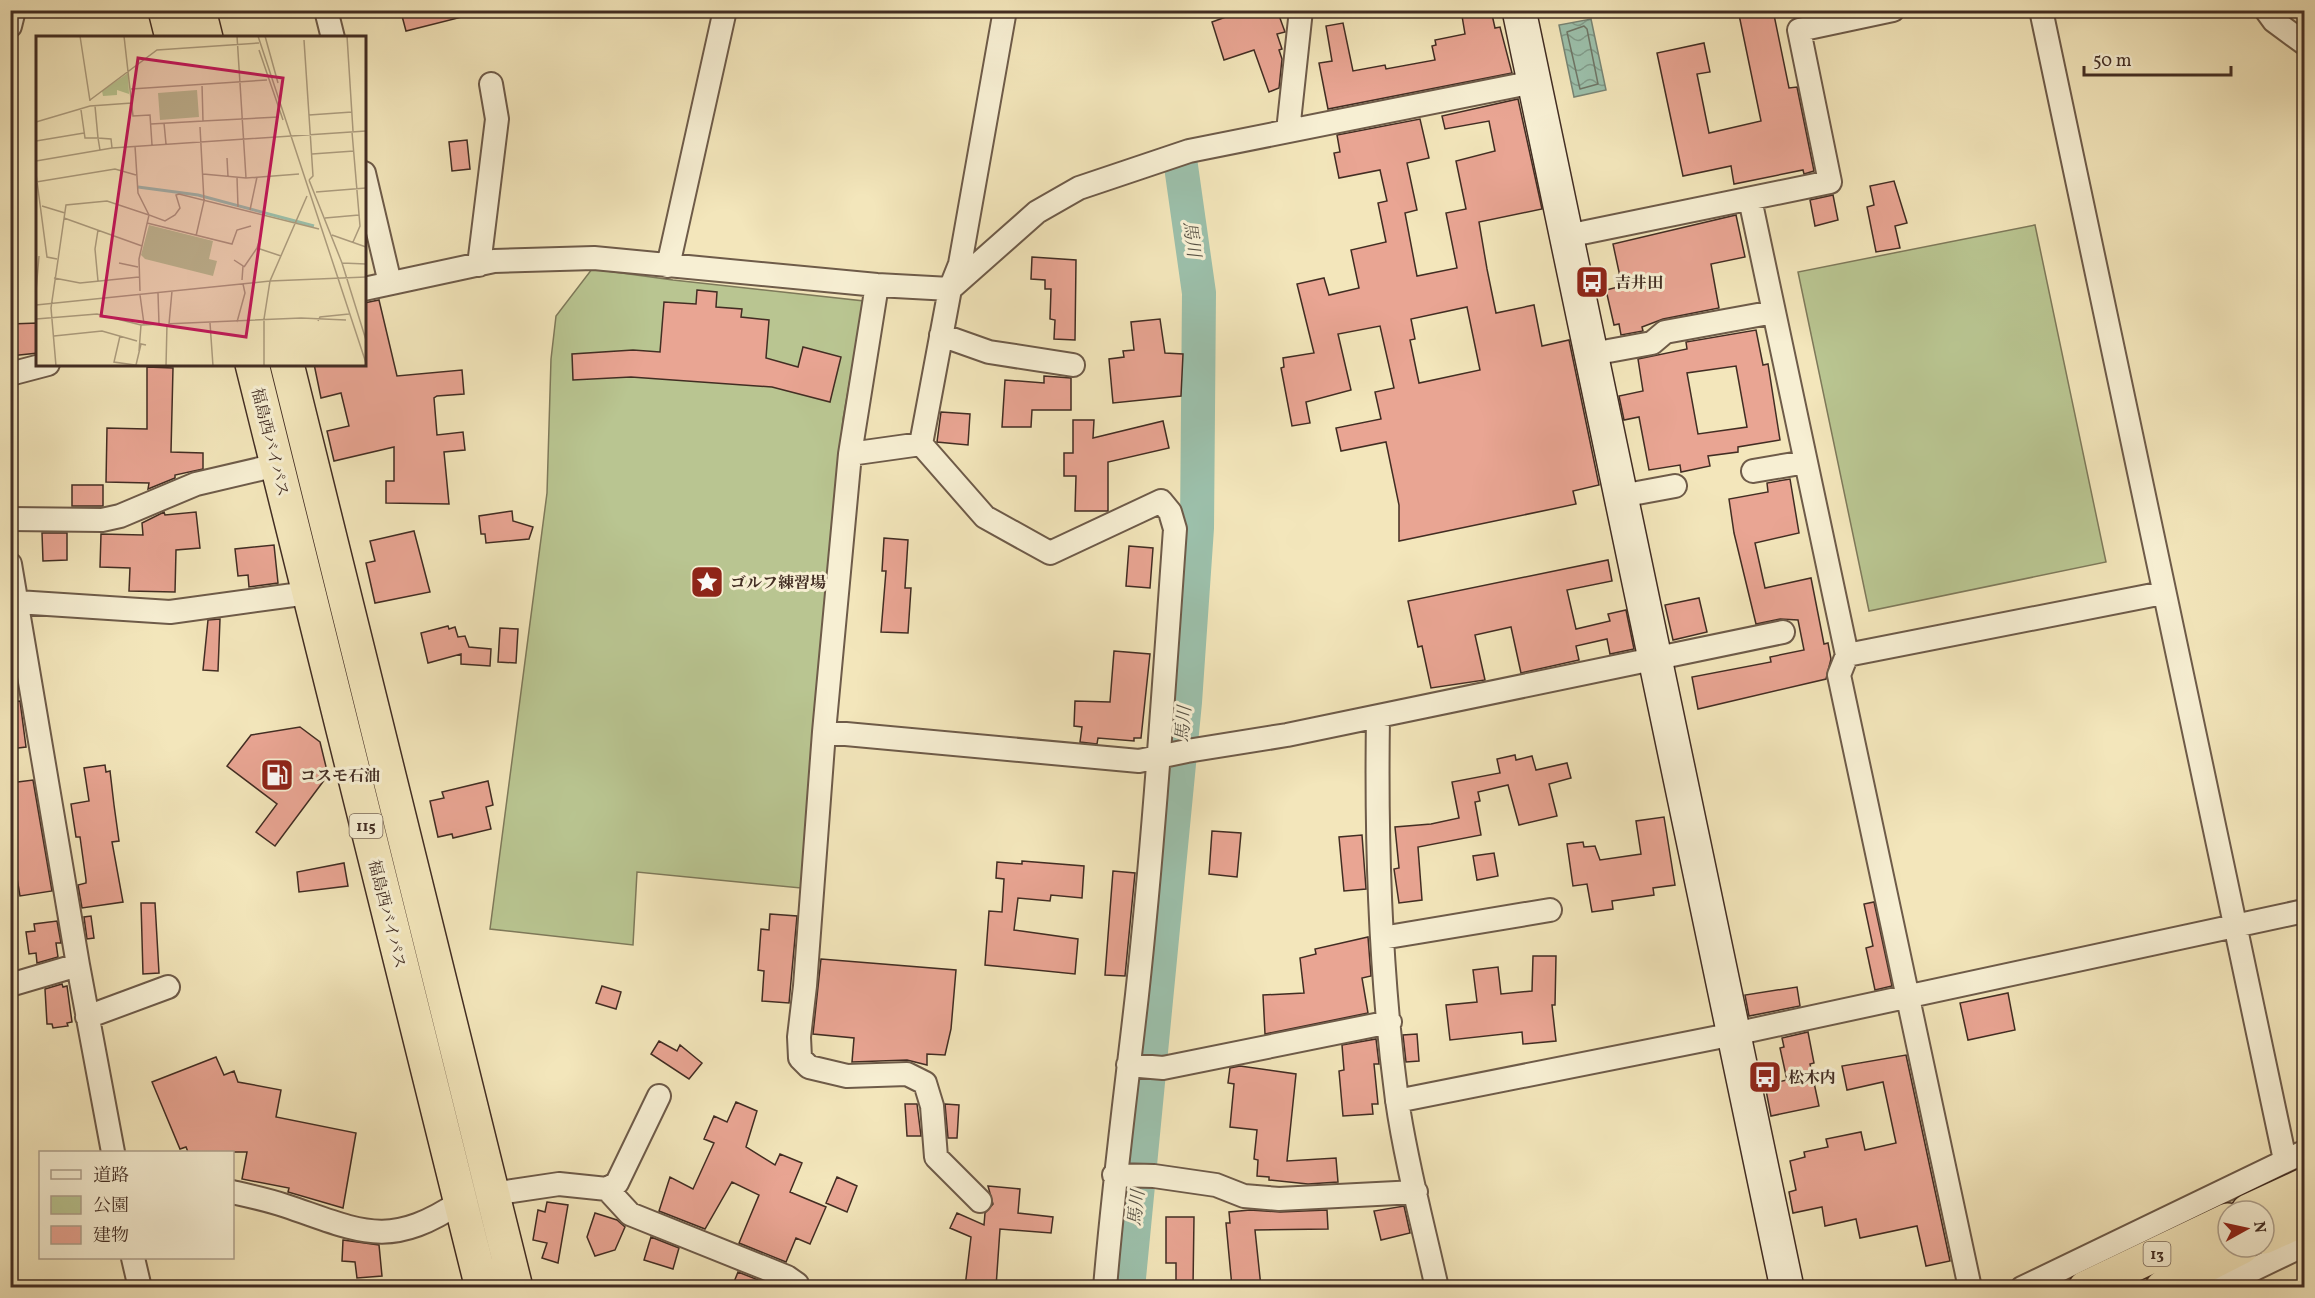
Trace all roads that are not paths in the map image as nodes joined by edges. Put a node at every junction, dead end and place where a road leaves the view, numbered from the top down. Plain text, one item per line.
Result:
1 (14, 10) edge
2 (165, 10) edge
3 (199, 10) edge
4 (326, 10) edge
5 (724, 10) edge
6 (1005, 10) edge
7 (1301, 10) edge
8 (1519, 10) edge
9 (1893, 10) edge
10 (2041, 10) edge
11 (2266, 10) edge
12 (10, 26) edge
13 (172, 36) edge
14 (206, 36) edge
15 (332, 36) edge
16 (2304, 43) edge
17 (1534, 82) junction
18 (491, 84) dead end
19 (1288, 131) junction
20 (366, 182) edge
21 (1750, 199) junction
22 (1567, 236) junction
23 (479, 264) junction
24 (668, 266) junction
25 (390, 284) junction
26 (877, 285) junction
27 (366, 289) edge
28 (950, 289) junction
29 (1774, 312) junction
30 (941, 335) junction
31 (1592, 354) junction
32 (1073, 364) dead end
33 (40, 366) edge
34 (253, 366) edge
35 (287, 366) edge
36 (10, 374) edge
37 (921, 444) junction
38 (850, 454) junction
39 (1806, 462) junction
40 (278, 465) junction
41 (1753, 471) dead end
42 (1675, 486) dead end
43 (1622, 496) junction
44 (10, 519) edge
45 (10, 564) edge
46 (308, 593) junction
47 (2163, 593) junction
48 (14, 594) edge
49 (1783, 632) dead end
50 (1847, 655) junction
51 (1656, 658) junction
52 (1378, 717) junction
53 (824, 732) junction
54 (1171, 754) junction
55 (1550, 910) dead end
56 (2304, 911) edge
57 (2234, 926) junction
58 (1382, 938) junction
59 (78, 965) junction
60 (10, 985) edge
61 (168, 987) dead end
62 (1907, 996) junction
63 (87, 1017) junction
64 (1390, 1022) junction
65 (1734, 1034) junction
66 (1144, 1067) junction
67 (659, 1096) dead end
68 (1397, 1101) junction
69 (113, 1151) edge
70 (2298, 1166) edge
71 (1120, 1175) junction
72 (607, 1189) junction
73 (234, 1192) edge
74 (1416, 1192) junction
75 (492, 1194) junction
76 (2261, 1199) edge
77 (980, 1201) dead end
78 (460, 1202) junction
79 (2304, 1219) edge
80 (2216, 1226) edge
81 (2276, 1232) edge
82 (2304, 1245) edge
83 (133, 1259) edge
84 (2218, 1259) edge
85 (799, 1286) edge
86 (140, 1287) edge
87 (482, 1287) edge
88 (516, 1287) edge
89 (1105, 1287) edge
90 (1437, 1287) edge
91 (1787, 1287) edge
92 (1970, 1287) edge
93 (2022, 1287) edge
94 (2085, 1287) edge
95 (2162, 1287) edge
96 (2215, 1287) edge

1 - 12 street
2 - 13 highway
3 - 14 highway
4 - 15 street
5 - 24 street
6 - 28 street
7 - 19 street
8 - 17 street
9 - 21 street
10 - 47 street
11 - 16 street
17 - 19 street
17 - 22 street
18 - 23 street
19 - 28 street
20 - 25 street
21 - 22 street
21 - 29 street
22 - 31 street
23 - 24 street
23 - 25 street
24 - 26 street
25 - 27 street
26 - 28 street
26 - 38 street
28 - 30 street
29 - 31 street
29 - 39 street
30 - 32 street
30 - 37 street
31 - 43 street
33 - 36 street
34 - 40 highway, 福島西バイパス / 115
35 - 75 highway, 福島西バイパス / 115
37 - 38 street
37 - 54 street
38 - 53 street
39 - 41 street
39 - 50 street
40 - 44 street
40 - 46 highway, 福島西バイパス / 115
42 - 43 street
43 - 51 street
45 - 48 street
46 - 48 street
46 - 78 highway, 福島西バイパス / 115
47 - 50 street
47 - 57 street
48 - 59 street
49 - 51 street
50 - 62 street
51 - 52 street
51 - 65 street
52 - 54 street
52 - 58 street
53 - 54 street
53 - 77 street
54 - 66 street
55 - 58 street
56 - 57 street
57 - 62 street
57 - 70 street
58 - 64 street
59 - 60 street
59 - 63 street
61 - 63 street
62 - 65 street
62 - 92 street
63 - 69 street
64 - 66 street
64 - 68 street
65 - 68 street
65 - 91 street
66 - 71 street
67 - 72 street
68 - 74 street
70 - 76 highway
70 - 93 street
71 - 74 street
71 - 89 street
72 - 75 street
72 - 85 street
73 - 78 street
74 - 90 street
75 - 88 highway, 福島西バイパス / 115
78 - 87 highway, 福島西バイパス / 115
79 - 81 highway
80 - 94 highway, 13
82 - 96 street
83 - 86 street
84 - 95 highway, 13

